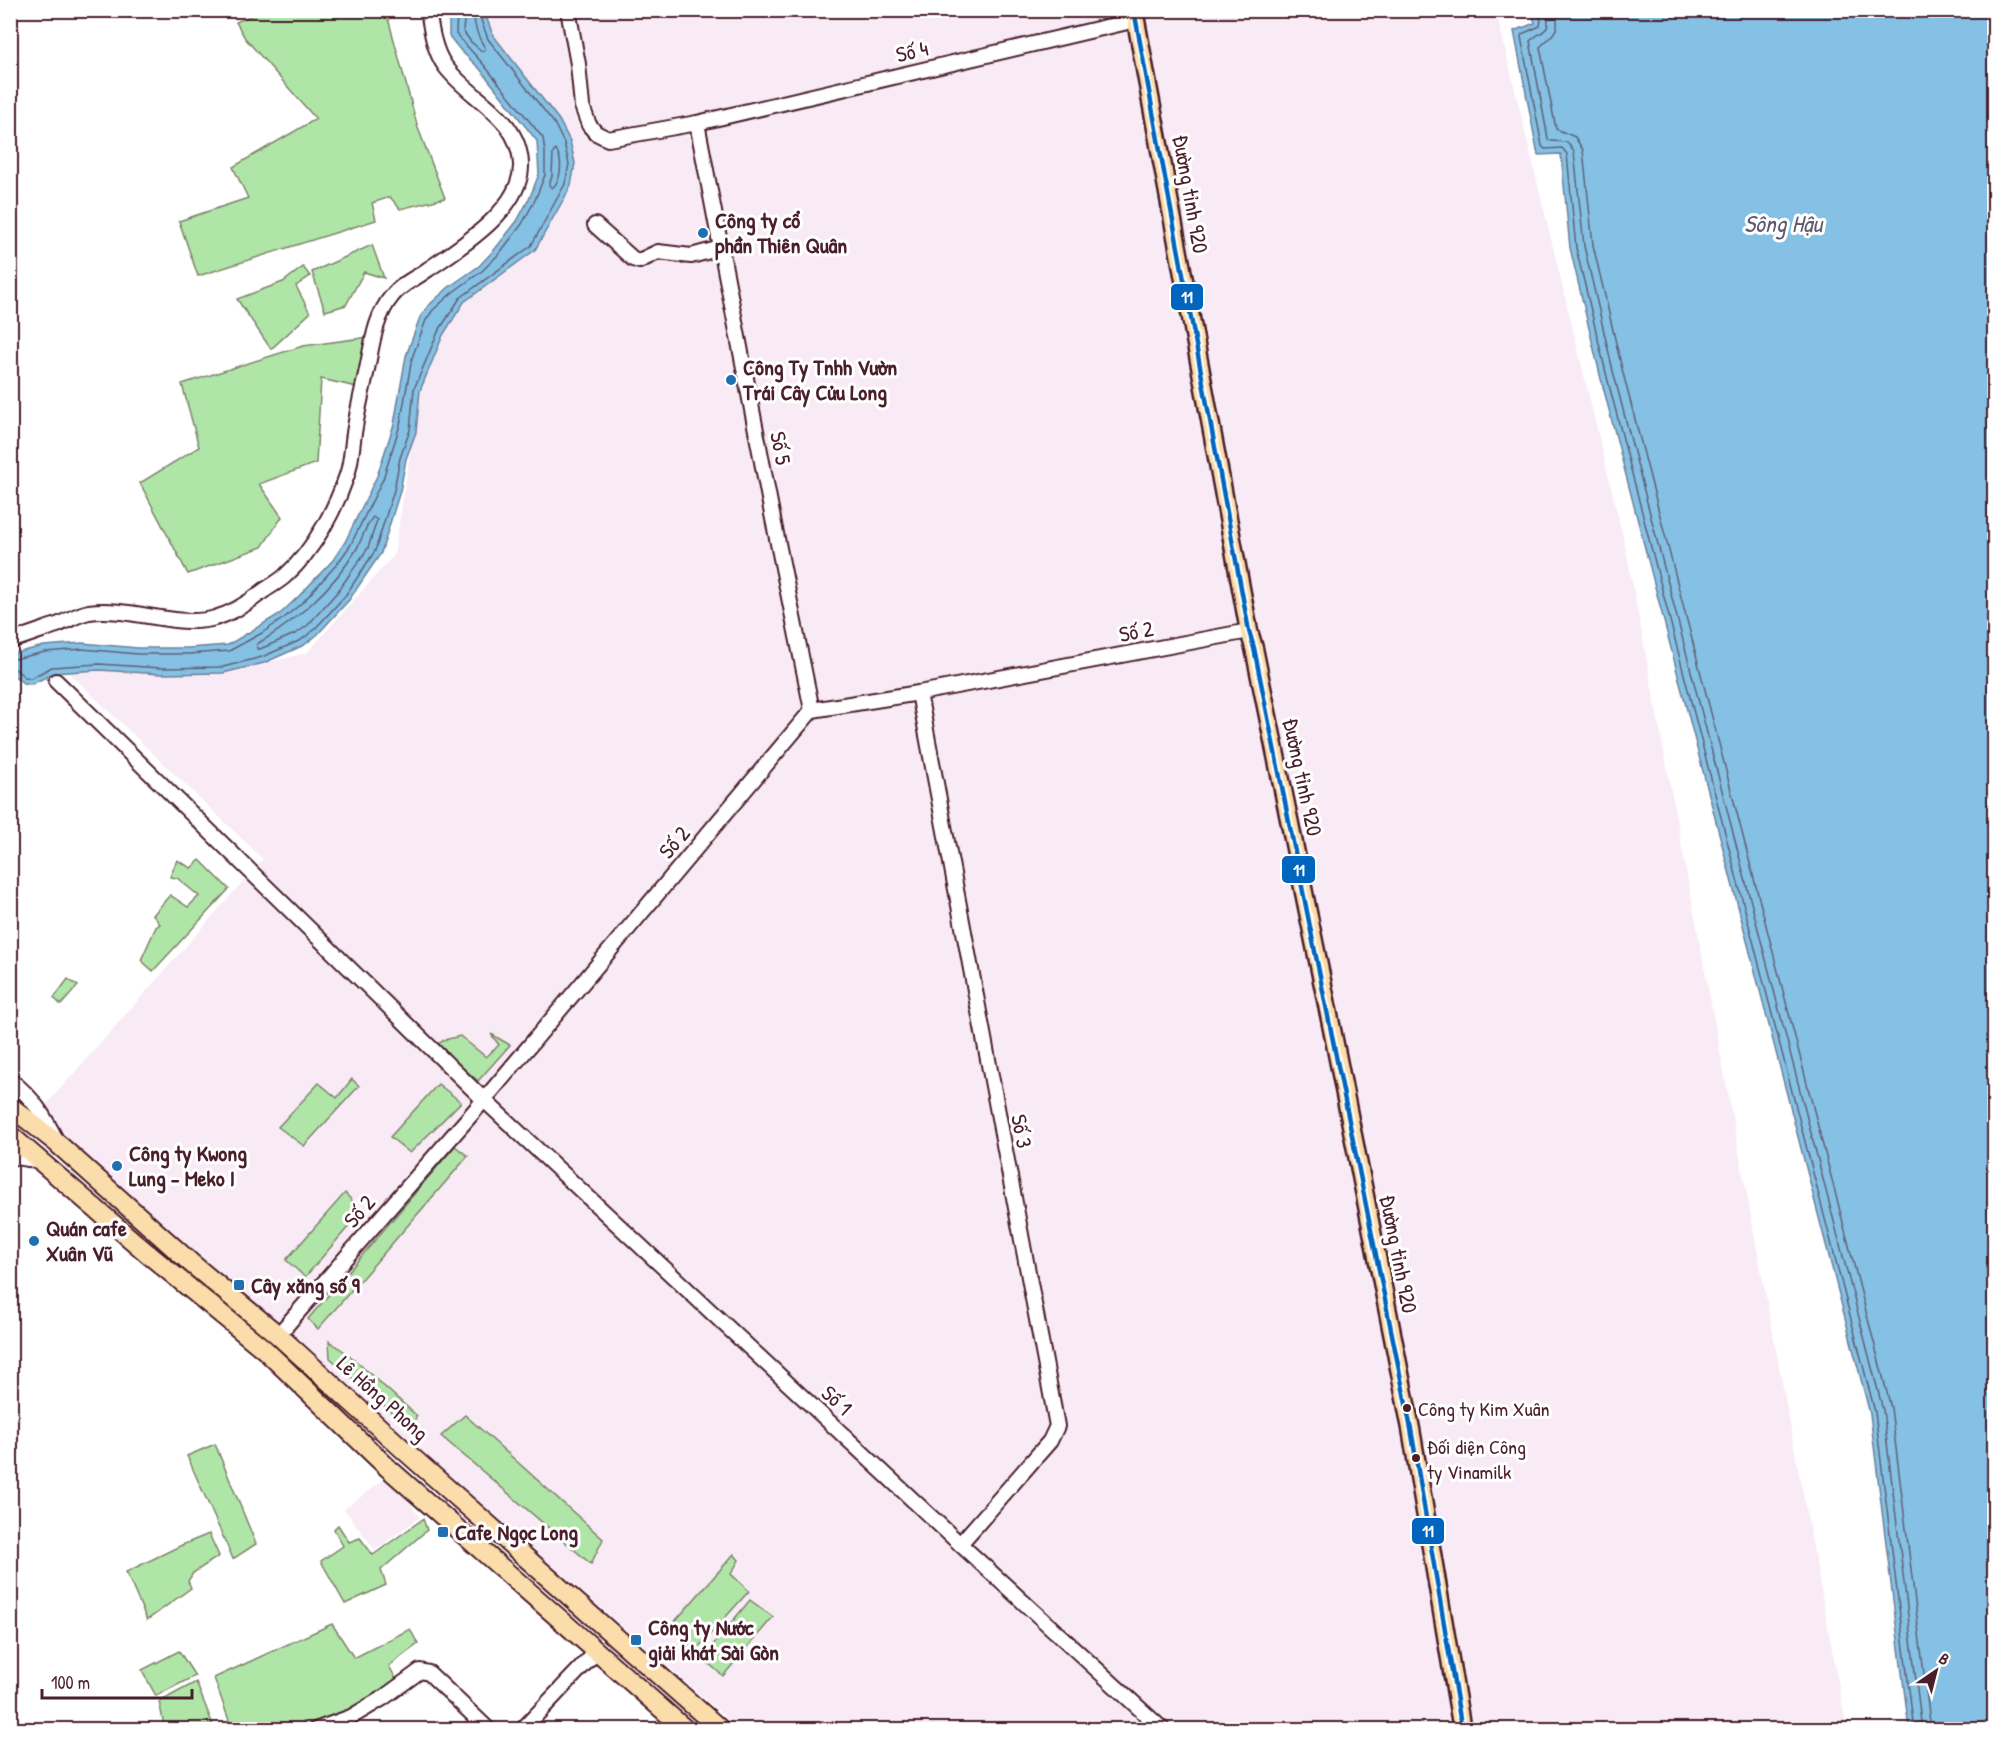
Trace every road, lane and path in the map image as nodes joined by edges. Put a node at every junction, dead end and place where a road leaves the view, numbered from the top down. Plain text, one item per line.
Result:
1 (428, 10) edge
2 (568, 10) edge
3 (1135, 15) edge
4 (697, 123) junction
5 (595, 225) dead end
6 (721, 248) junction
7 (1249, 631) junction
8 (10, 641) edge
9 (56, 681) dead end
10 (919, 693) junction
11 (812, 710) junction
12 (10, 1080) edge
13 (484, 1100) junction
14 (10, 1106) edge
15 (10, 1135) edge
16 (58, 1144) junction
17 (10, 1156) edge
18 (41, 1161) junction
19 (278, 1335) junction
20 (265, 1350) junction
21 (960, 1544) junction
22 (597, 1651) junction
23 (315, 1730) edge
24 (489, 1730) edge
25 (522, 1730) edge
26 (686, 1730) edge
27 (721, 1730) edge
28 (1162, 1730) edge
29 (1462, 1730) edge

1 - 8 street
2 - 4 street, Số 4
3 - 4 street, Số 4
3 - 7 main road, Đường tỉnh 920
4 - 6 street, Số 5
5 - 6 street
6 - 11 street, Số 5
7 - 10 street, Số 2
7 - 29 main road, Đường tỉnh 920
9 - 13 street, Số 1
10 - 11 street, Số 2
10 - 21 street, Số 3
11 - 13 street, Số 2
12 - 16 street
13 - 19 street, Số 2
13 - 21 street, Số 1
14 - 16 highway, Lê Hồng Phong
15 - 18 highway, Lê Hồng Phong
16 - 19 highway, Lê Hồng Phong
17 - 18 street
18 - 20 highway, Lê Hồng Phong
19 - 20 highway
19 - 27 highway, Lê Hồng Phong
20 - 22 highway, Lê Hồng Phong
21 - 28 street, Số 1
22 - 25 street
22 - 26 highway, Lê Hồng Phong
23 - 24 street

